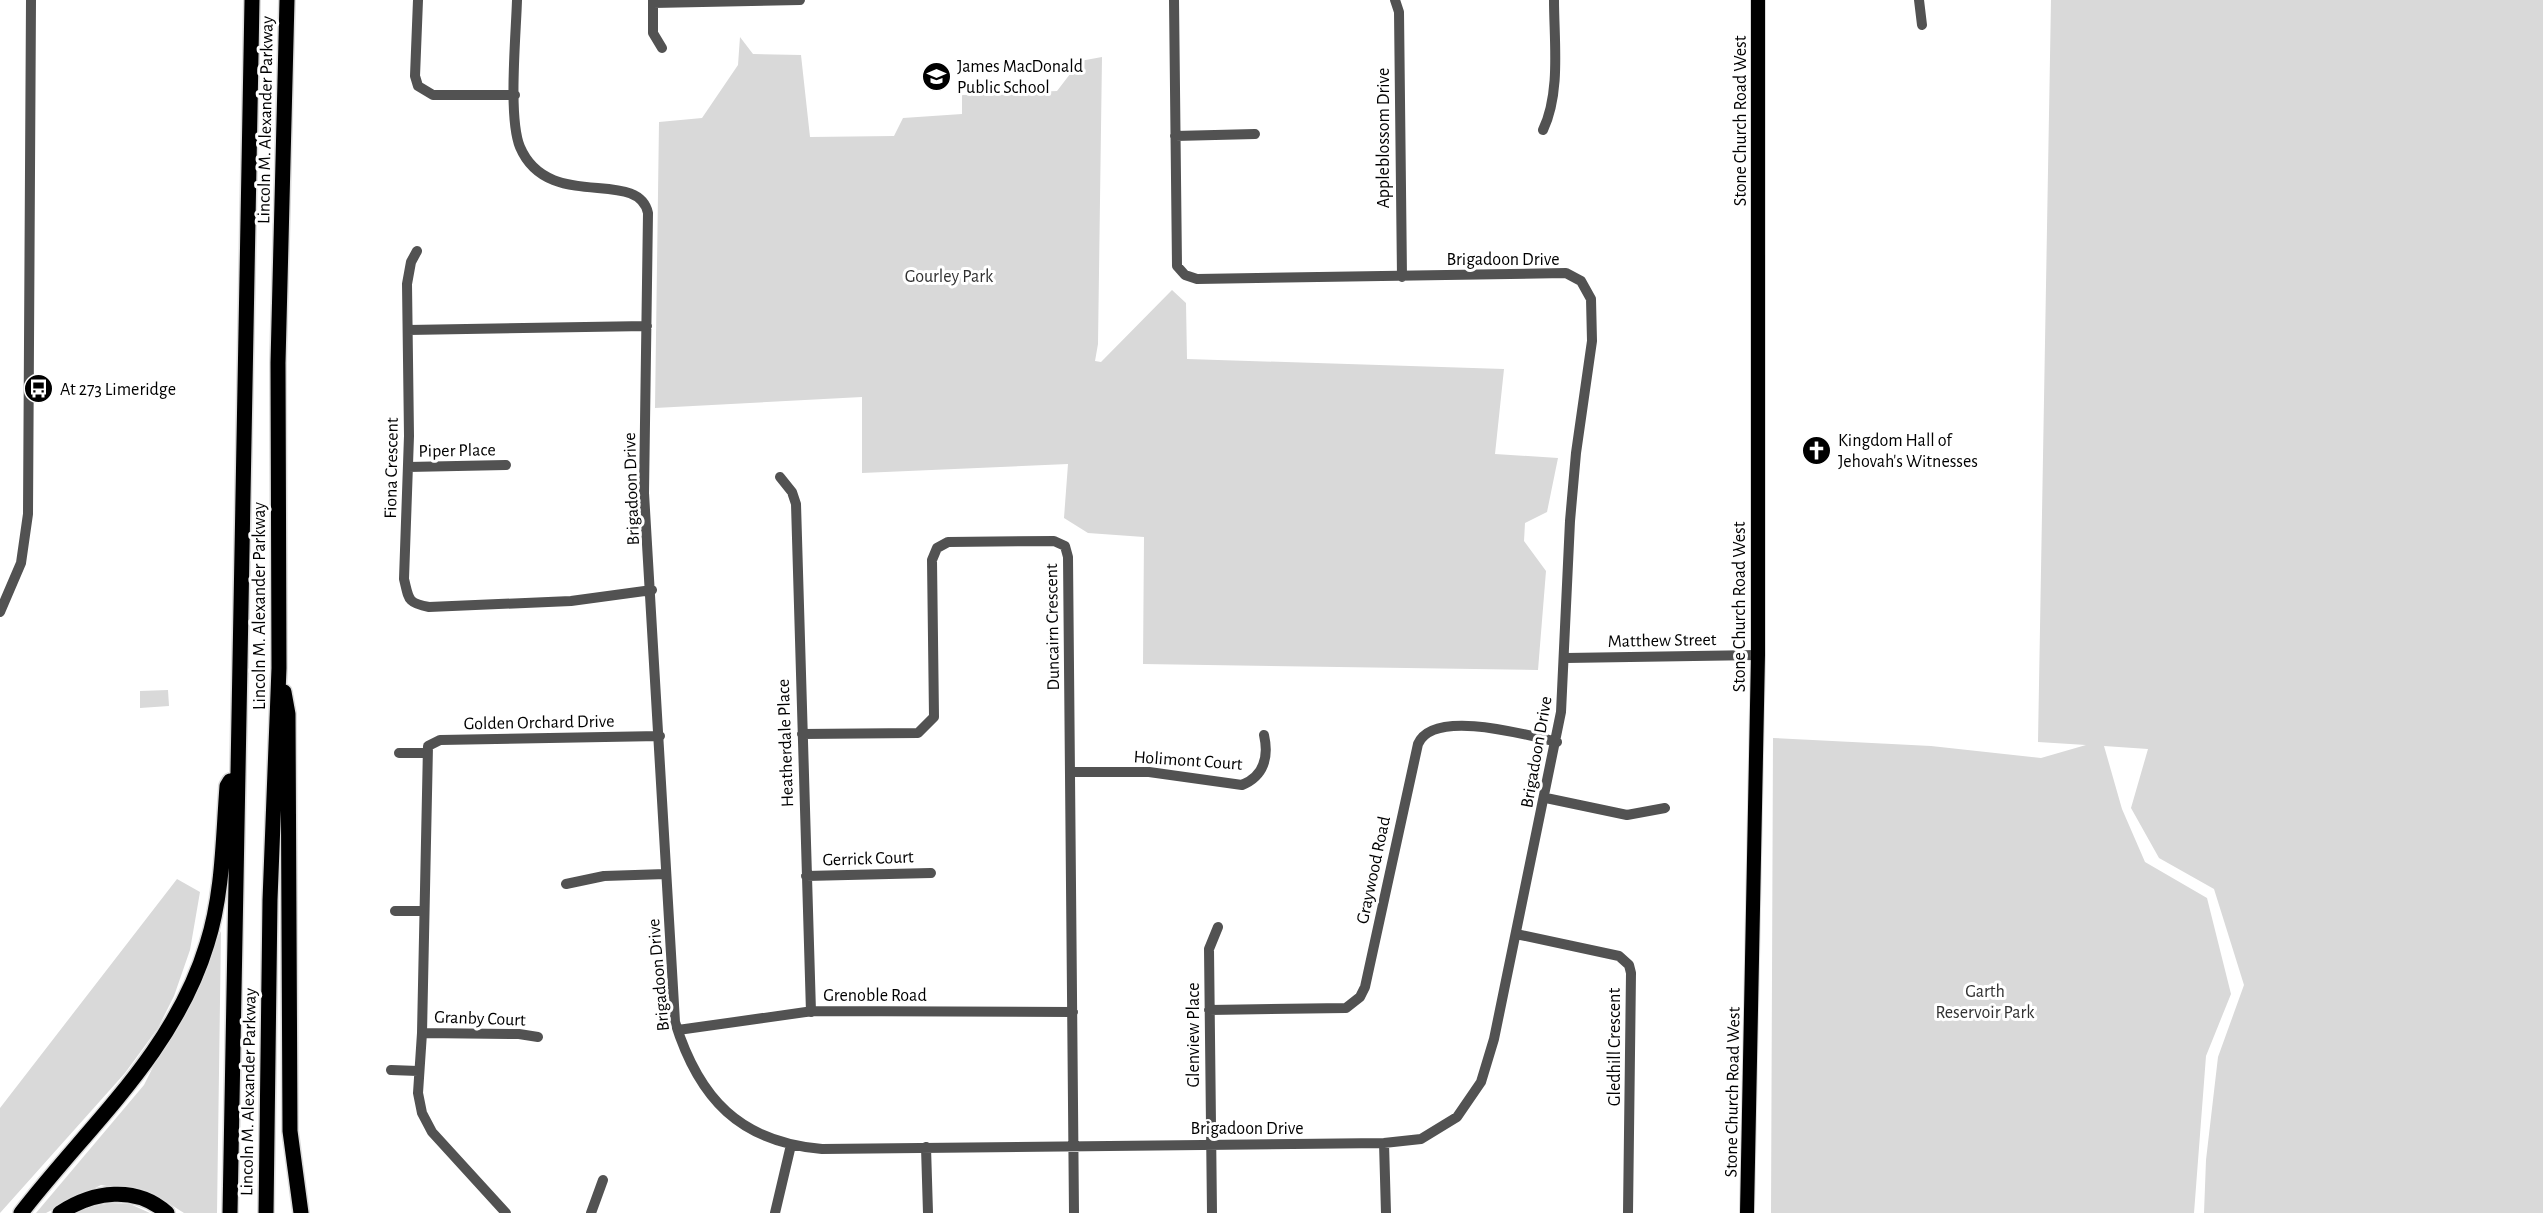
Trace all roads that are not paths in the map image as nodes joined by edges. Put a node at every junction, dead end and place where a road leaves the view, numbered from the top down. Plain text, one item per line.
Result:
1 (31, 0) edge
2 (252, 0) edge
3 (287, 0) edge
4 (418, 0) edge
5 (517, 0) edge
6 (790, 0) edge
7 (800, 0) edge
8 (1174, 0) edge
9 (1395, 0) edge
10 (1554, 0) edge
11 (1758, 0) edge
12 (1918, 0) edge
13 (653, 2) edge
14 (1922, 25) dead end
15 (662, 48) dead end
16 (515, 95) junction
17 (1543, 130) dead end
18 (1256, 134) dead end
19 (1175, 136) junction
20 (417, 251) dead end
21 (1402, 277) junction
22 (647, 326) junction
23 (408, 330) junction
24 (506, 465) dead end
25 (408, 467) junction
26 (780, 477) dead end
27 (652, 590) junction
28 (0, 612) edge
29 (1758, 655) junction
30 (1566, 658) junction
31 (279, 668) junction
32 (802, 734) junction
33 (660, 735) junction
34 (1264, 735) dead end
35 (1557, 742) junction
36 (399, 753) dead end
37 (427, 753) junction
38 (237, 771) junction
39 (1071, 772) junction
40 (1546, 798) junction
41 (1665, 808) dead end
42 (931, 873) dead end
43 (666, 874) junction
44 (806, 876) junction
45 (566, 884) dead end
46 (395, 911) dead end
47 (423, 911) junction
48 (1218, 927) dead end
49 (1516, 934) junction
50 (1209, 1010) junction
51 (1073, 1011) junction
52 (811, 1012) junction
53 (678, 1030) junction
54 (422, 1033) junction
55 (538, 1037) dead end
56 (392, 1070) dead end
57 (418, 1071) junction
58 (1384, 1143) junction
59 (1211, 1144) junction
60 (791, 1145) junction
61 (1074, 1146) junction
62 (927, 1147) junction
63 (603, 1180) dead end
64 (21, 1213) edge
65 (60, 1213) edge
66 (167, 1213) edge
67 (230, 1213) edge
68 (266, 1213) edge
69 (301, 1213) edge
70 (506, 1213) edge
71 (591, 1213) edge
72 (775, 1213) edge
73 (928, 1213) edge
74 (1074, 1213) edge
75 (1212, 1213) edge
76 (1386, 1213) edge
77 (1628, 1213) edge
78 (1748, 1213) edge

1 - 28 street
2 - 38 highway, Lincoln M. Alexander Parkway
3 - 31 highway, Lincoln M. Alexander Parkway
4 - 16 street
5 - 16 street, Brigadoon Drive
6 - 7 street
6 - 13 street
8 - 19 street, Brigadoon Drive
9 - 21 street, Appleblossom Drive
10 - 17 street
11 - 29 main road, Stone Church Road West
12 - 14 street
13 - 15 street
16 - 22 street, Brigadoon Drive
18 - 19 street
19 - 21 street, Brigadoon Drive
20 - 23 street, Fiona Crescent
21 - 30 street, Brigadoon Drive
22 - 23 street
22 - 27 street, Brigadoon Drive
23 - 25 street, Fiona Crescent
24 - 25 street, Piper Place
25 - 27 street, Fiona Crescent
26 - 32 street, Heatherdale Place
27 - 33 street, Brigadoon Drive
29 - 30 street, Matthew Street
29 - 78 main road, Stone Church Road West
30 - 35 street, Brigadoon Drive
31 - 68 highway, Lincoln M. Alexander Parkway
31 - 69 highway
32 - 39 street, Duncairn Crescent
32 - 44 street, Heatherdale Place
33 - 37 street, Golden Orchard Drive
33 - 43 street, Brigadoon Drive
34 - 39 street, Holimont Court
35 - 40 street, Brigadoon Drive
35 - 50 street, Graywood Road
36 - 37 street
37 - 47 street
38 - 64 highway
38 - 67 highway, Lincoln M. Alexander Parkway
39 - 51 street, Duncairn Crescent
40 - 41 street
40 - 49 street, Brigadoon Drive
42 - 44 street, Gerrick Court
43 - 45 street
43 - 53 street, Brigadoon Drive
44 - 52 street, Heatherdale Place
46 - 47 street
47 - 54 street
48 - 50 street, Glenview Place
49 - 58 street, Brigadoon Drive
49 - 77 street, Gledhill Crescent
50 - 59 street, Glenview Place
51 - 52 street, Grenoble Road
51 - 61 street, Duncairn Crescent
52 - 53 street, Grenoble Road
53 - 60 street, Brigadoon Drive
54 - 55 street, Granby Court
54 - 57 street
56 - 57 street
57 - 70 street
58 - 59 street, Brigadoon Drive
58 - 76 street
59 - 61 street, Brigadoon Drive
59 - 75 street, Glenview Place
60 - 62 street, Brigadoon Drive
60 - 72 street
61 - 62 street, Brigadoon Drive
61 - 74 street, Duncairn Crescent
62 - 73 street
63 - 71 street
65 - 66 highway

